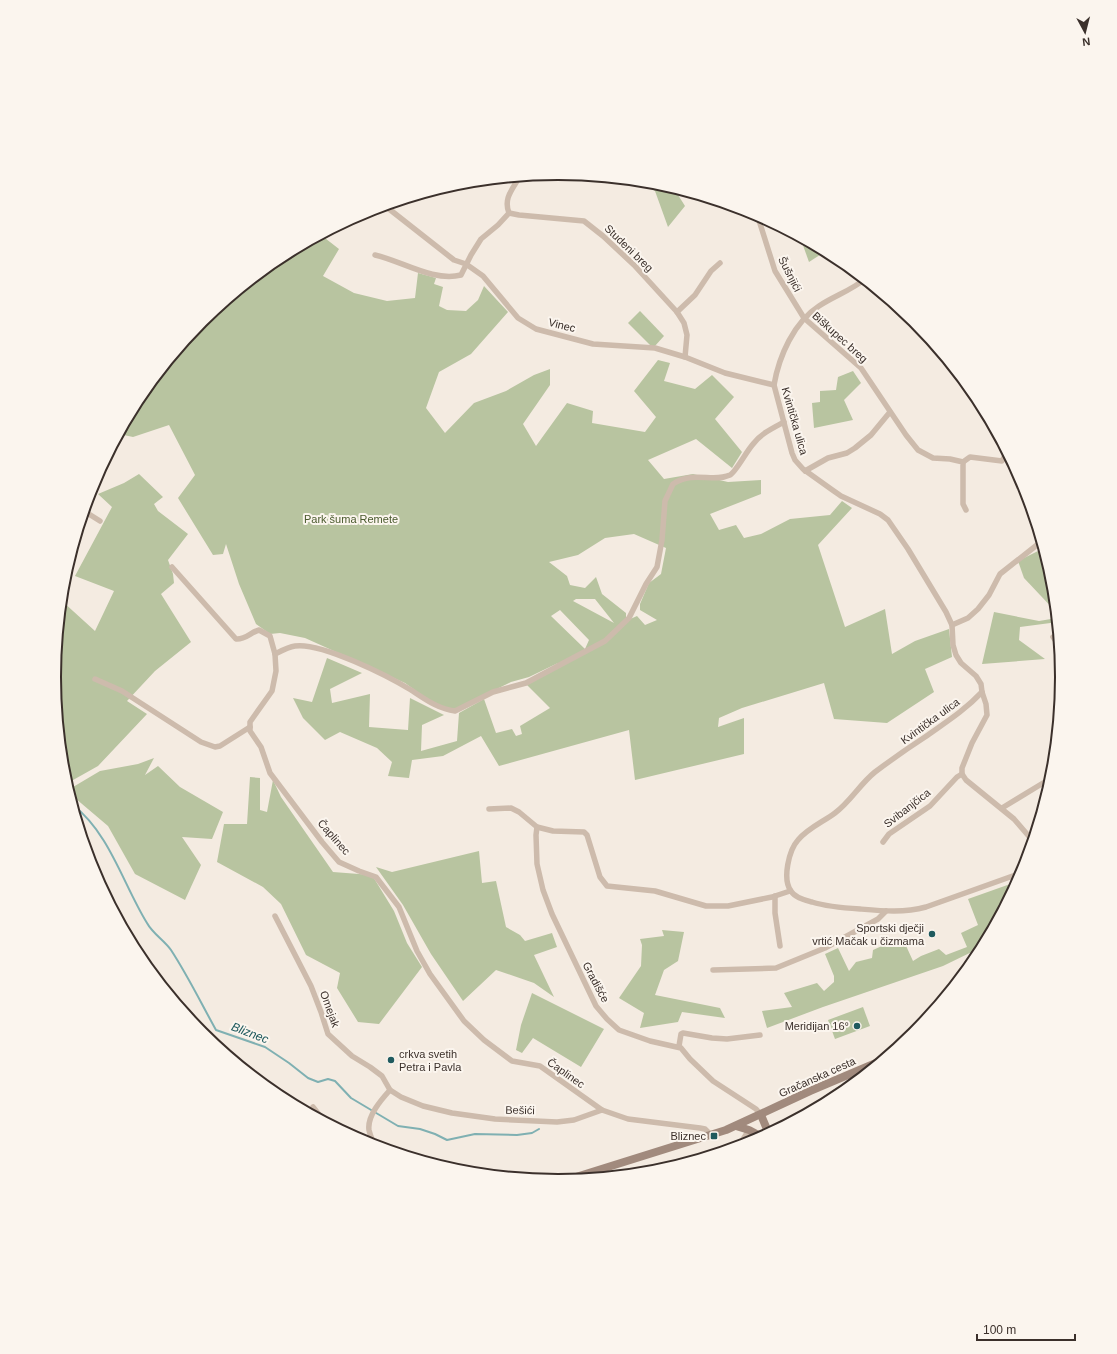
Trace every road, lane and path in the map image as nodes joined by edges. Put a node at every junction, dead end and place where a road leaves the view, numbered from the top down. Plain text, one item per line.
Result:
1 (516, 182) edge
2 (390, 209) edge
3 (509, 213) junction
4 (759, 222) edge
5 (375, 255) dead end
6 (720, 263) dead end
7 (466, 264) junction
8 (860, 282) edge
9 (676, 312) junction
10 (804, 318) junction
11 (685, 357) junction
12 (774, 385) junction
13 (890, 412) junction
14 (784, 422) junction
15 (1005, 456) edge
16 (963, 462) junction
17 (805, 471) junction
18 (966, 510) dead end
19 (88, 514) edge
20 (100, 521) dead end
21 (1038, 544) edge
22 (172, 567) dead end
23 (952, 625) junction
24 (275, 654) junction
25 (95, 679) dead end
26 (982, 692) junction
27 (250, 727) junction
28 (962, 774) junction
29 (1044, 782) edge
30 (1002, 808) junction
31 (489, 809) dead end
32 (537, 827) junction
33 (1030, 837) edge
34 (883, 842) dead end
35 (1014, 875) edge
36 (790, 891) junction
37 (775, 896) junction
38 (886, 911) junction
39 (275, 916) dead end
40 (780, 946) dead end
41 (713, 970) dead end
42 (760, 1035) dead end
43 (679, 1046) junction
44 (868, 1066) edge
45 (390, 1090) junction
46 (313, 1107) dead end
47 (602, 1110) junction
48 (317, 1112) edge
49 (760, 1115) junction
50 (736, 1126) junction
51 (767, 1129) edge
52 (749, 1130) junction
53 (756, 1134) edge
54 (711, 1135) junction
55 (372, 1138) edge
56 (743, 1139) edge
57 (589, 1173) edge

1 - 3 street
2 - 7 street, Vinec
3 - 7 street
3 - 9 street, Studeni breg
4 - 10 street, Šušnjići
5 - 7 street
6 - 9 street
7 - 11 street, Vinec
8 - 10 street, Kvintička ulica
9 - 11 street, Studeni breg
10 - 12 street, Kvintička ulica
10 - 13 street, Biškupec breg
11 - 12 street, Vinec
12 - 14 street, Kvintička ulica
13 - 16 street, Biškupec breg
13 - 17 street
14 - 17 street, Kvintička ulica
14 - 24 street
15 - 16 street, Biškupec breg
16 - 18 street
17 - 23 street, Kvintička ulica
19 - 20 street
21 - 23 street
22 - 24 street
23 - 26 street, Kvintička ulica
24 - 27 street
25 - 27 street
26 - 28 street
26 - 36 street, Kvintička ulica
27 - 47 street, Čaplinec
28 - 30 street
28 - 34 street, Svibanjčica
29 - 30 street
30 - 33 street
31 - 32 street
32 - 37 street
32 - 43 street, Gradišće
35 - 38 street
36 - 37 street
36 - 38 street
37 - 40 street
38 - 41 street
39 - 45 street, Omejak
42 - 43 street
43 - 49 street
44 - 49 main road, Gračanska cesta
45 - 47 street, Bešići
45 - 55 street
46 - 48 street
47 - 54 street
49 - 50 main road, Gračanska cesta
49 - 51 main road
50 - 52 main road
50 - 54 main road, Gračanska cesta
52 - 53 main road
52 - 56 street
54 - 57 main road, Gračanska cesta

